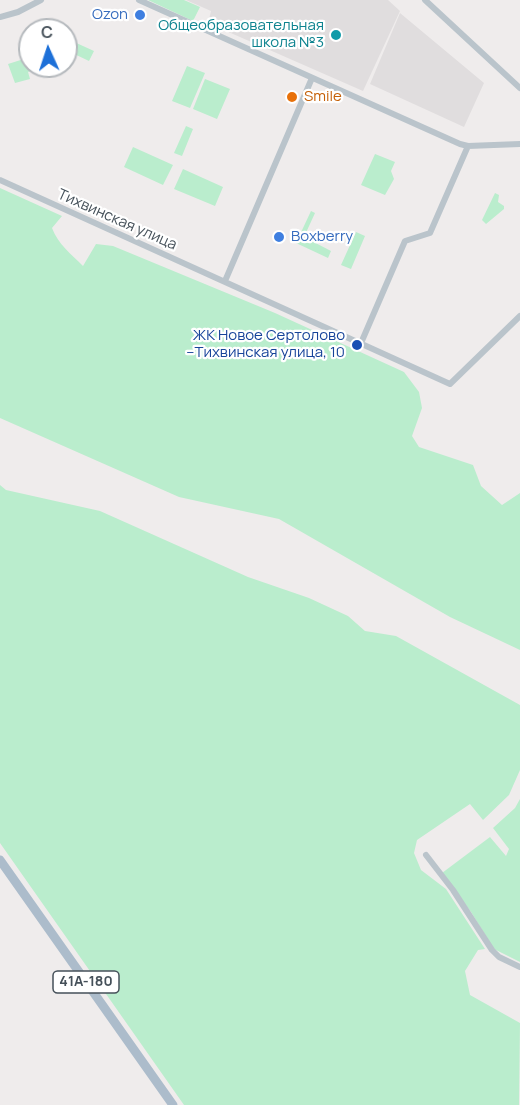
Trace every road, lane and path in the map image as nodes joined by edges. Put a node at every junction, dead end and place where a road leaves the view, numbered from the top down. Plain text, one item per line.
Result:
1 (41, 0) edge
2 (139, 0) edge
3 (425, 0) edge
4 (0, 17) edge
5 (312, 78) junction
6 (520, 88) edge
7 (520, 144) edge
8 (468, 146) junction
9 (0, 180) edge
10 (225, 281) junction
11 (520, 316) edge
12 (360, 343) junction
13 (426, 855) dead end
14 (0, 860) edge
15 (520, 968) edge
16 (172, 1105) edge

1 - 4 street
2 - 5 street
3 - 6 street
5 - 8 street
5 - 10 street
7 - 8 street
8 - 12 street
9 - 10 street, Тихвинская улица
10 - 12 street, Тихвинская улица
11 - 12 street, Тихвинская улица
13 - 15 street
14 - 16 main road, 41А-180

